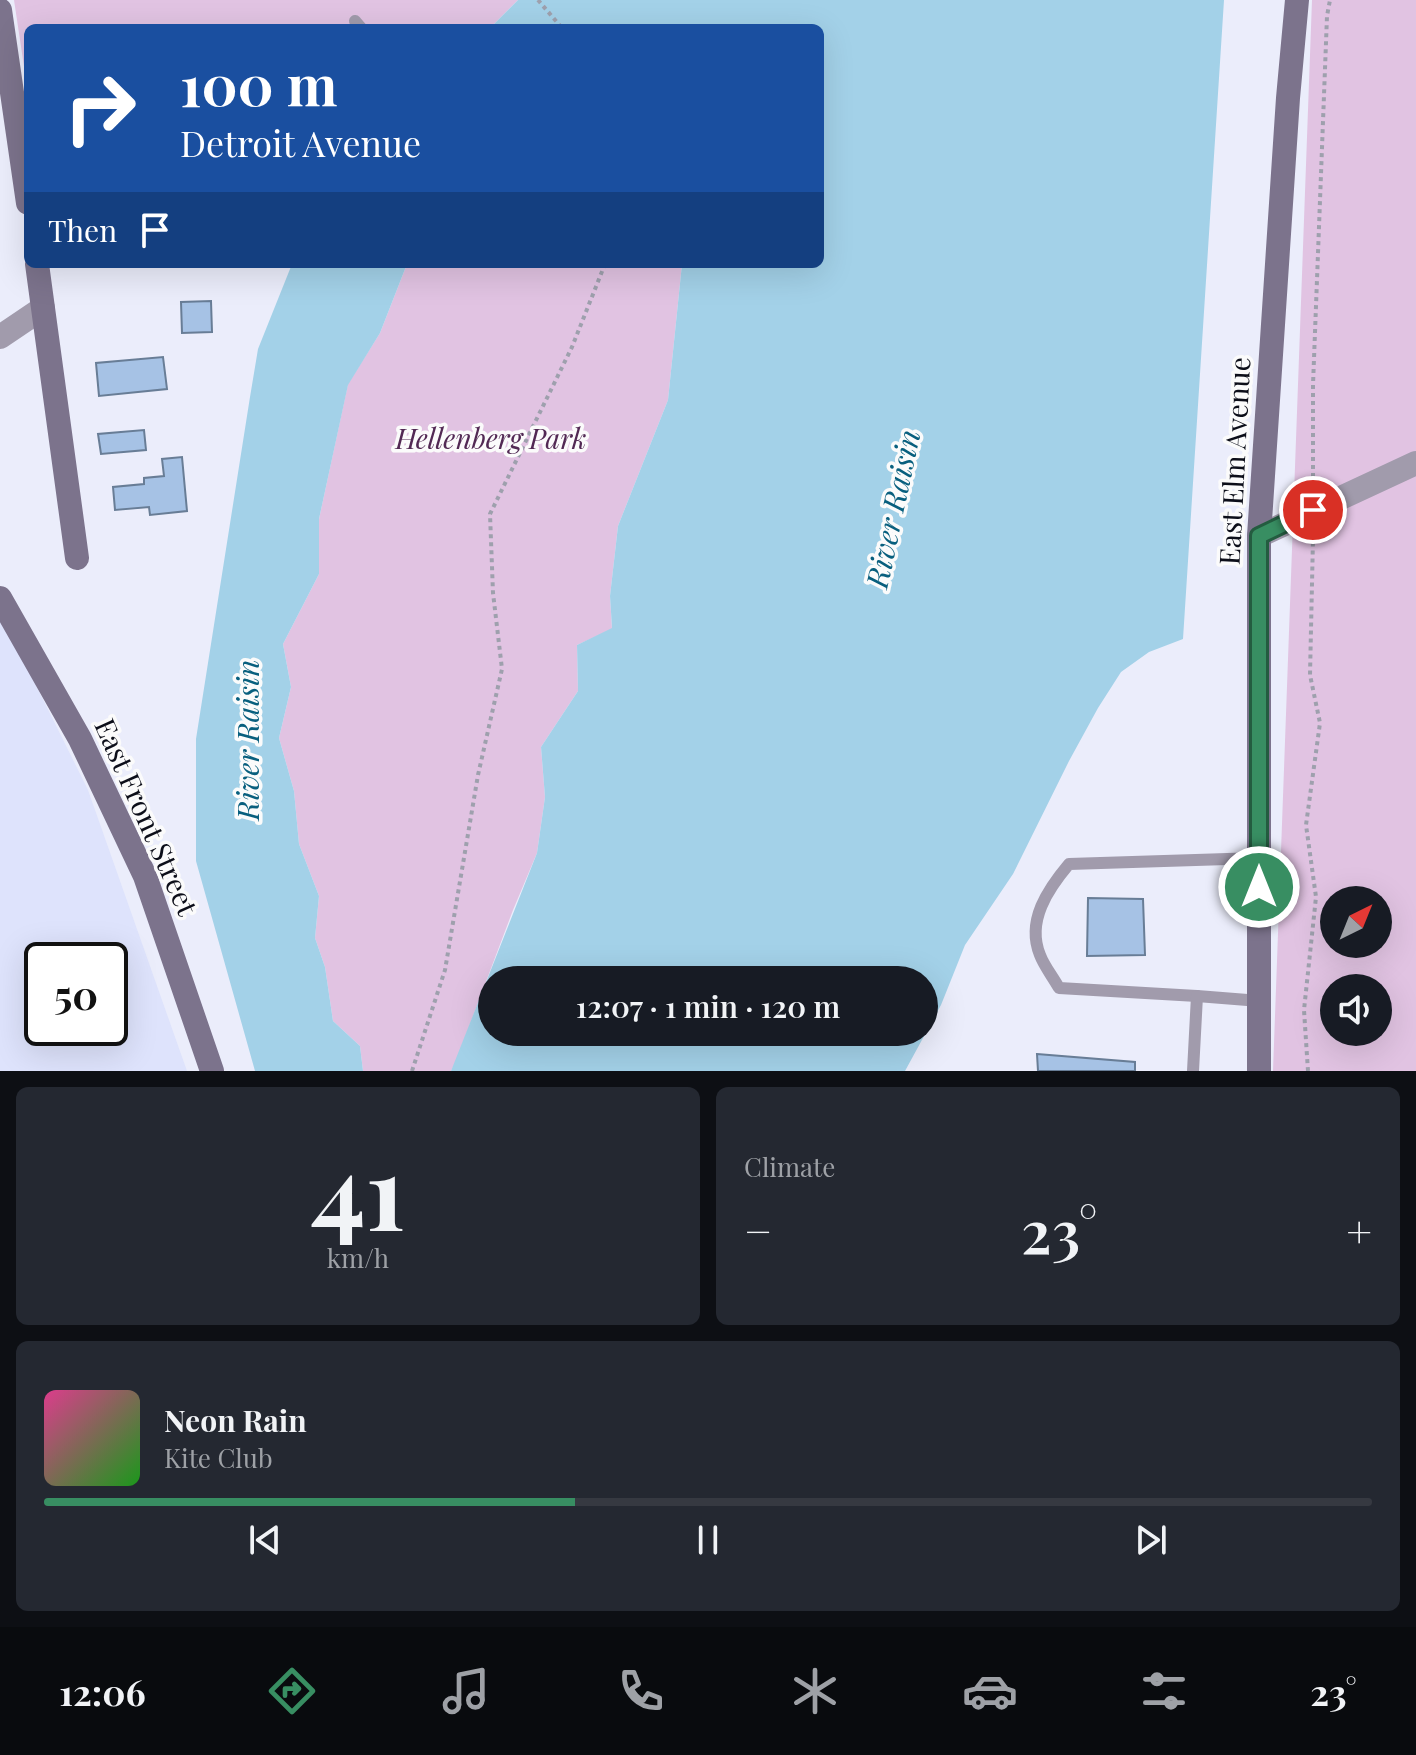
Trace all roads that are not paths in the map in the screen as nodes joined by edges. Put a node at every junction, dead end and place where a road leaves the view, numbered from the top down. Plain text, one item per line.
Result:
1 (1297, 0) edge
2 (0, 10) edge
3 (24, 175) edge
4 (38, 268) edge
5 (43, 308) junction
6 (0, 337) edge
7 (1416, 463) edge
8 (1259, 536) junction
9 (77, 558) dead end
10 (0, 598) edge
11 (1259, 858) junction
12 (1197, 996) junction
13 (1260, 1001) junction
14 (212, 1071) edge
15 (1193, 1071) edge
16 (1259, 1071) edge

1 - 8 main road, East Elm Avenue
2 - 3 main road
4 - 5 main road
5 - 6 street
5 - 9 main road
7 - 8 street
8 - 11 main road, East Elm Avenue
10 - 14 main road, East Front Street
11 - 12 lane
11 - 13 main road, East Elm Avenue
12 - 13 lane
12 - 15 lane
13 - 16 main road, East Elm Avenue

